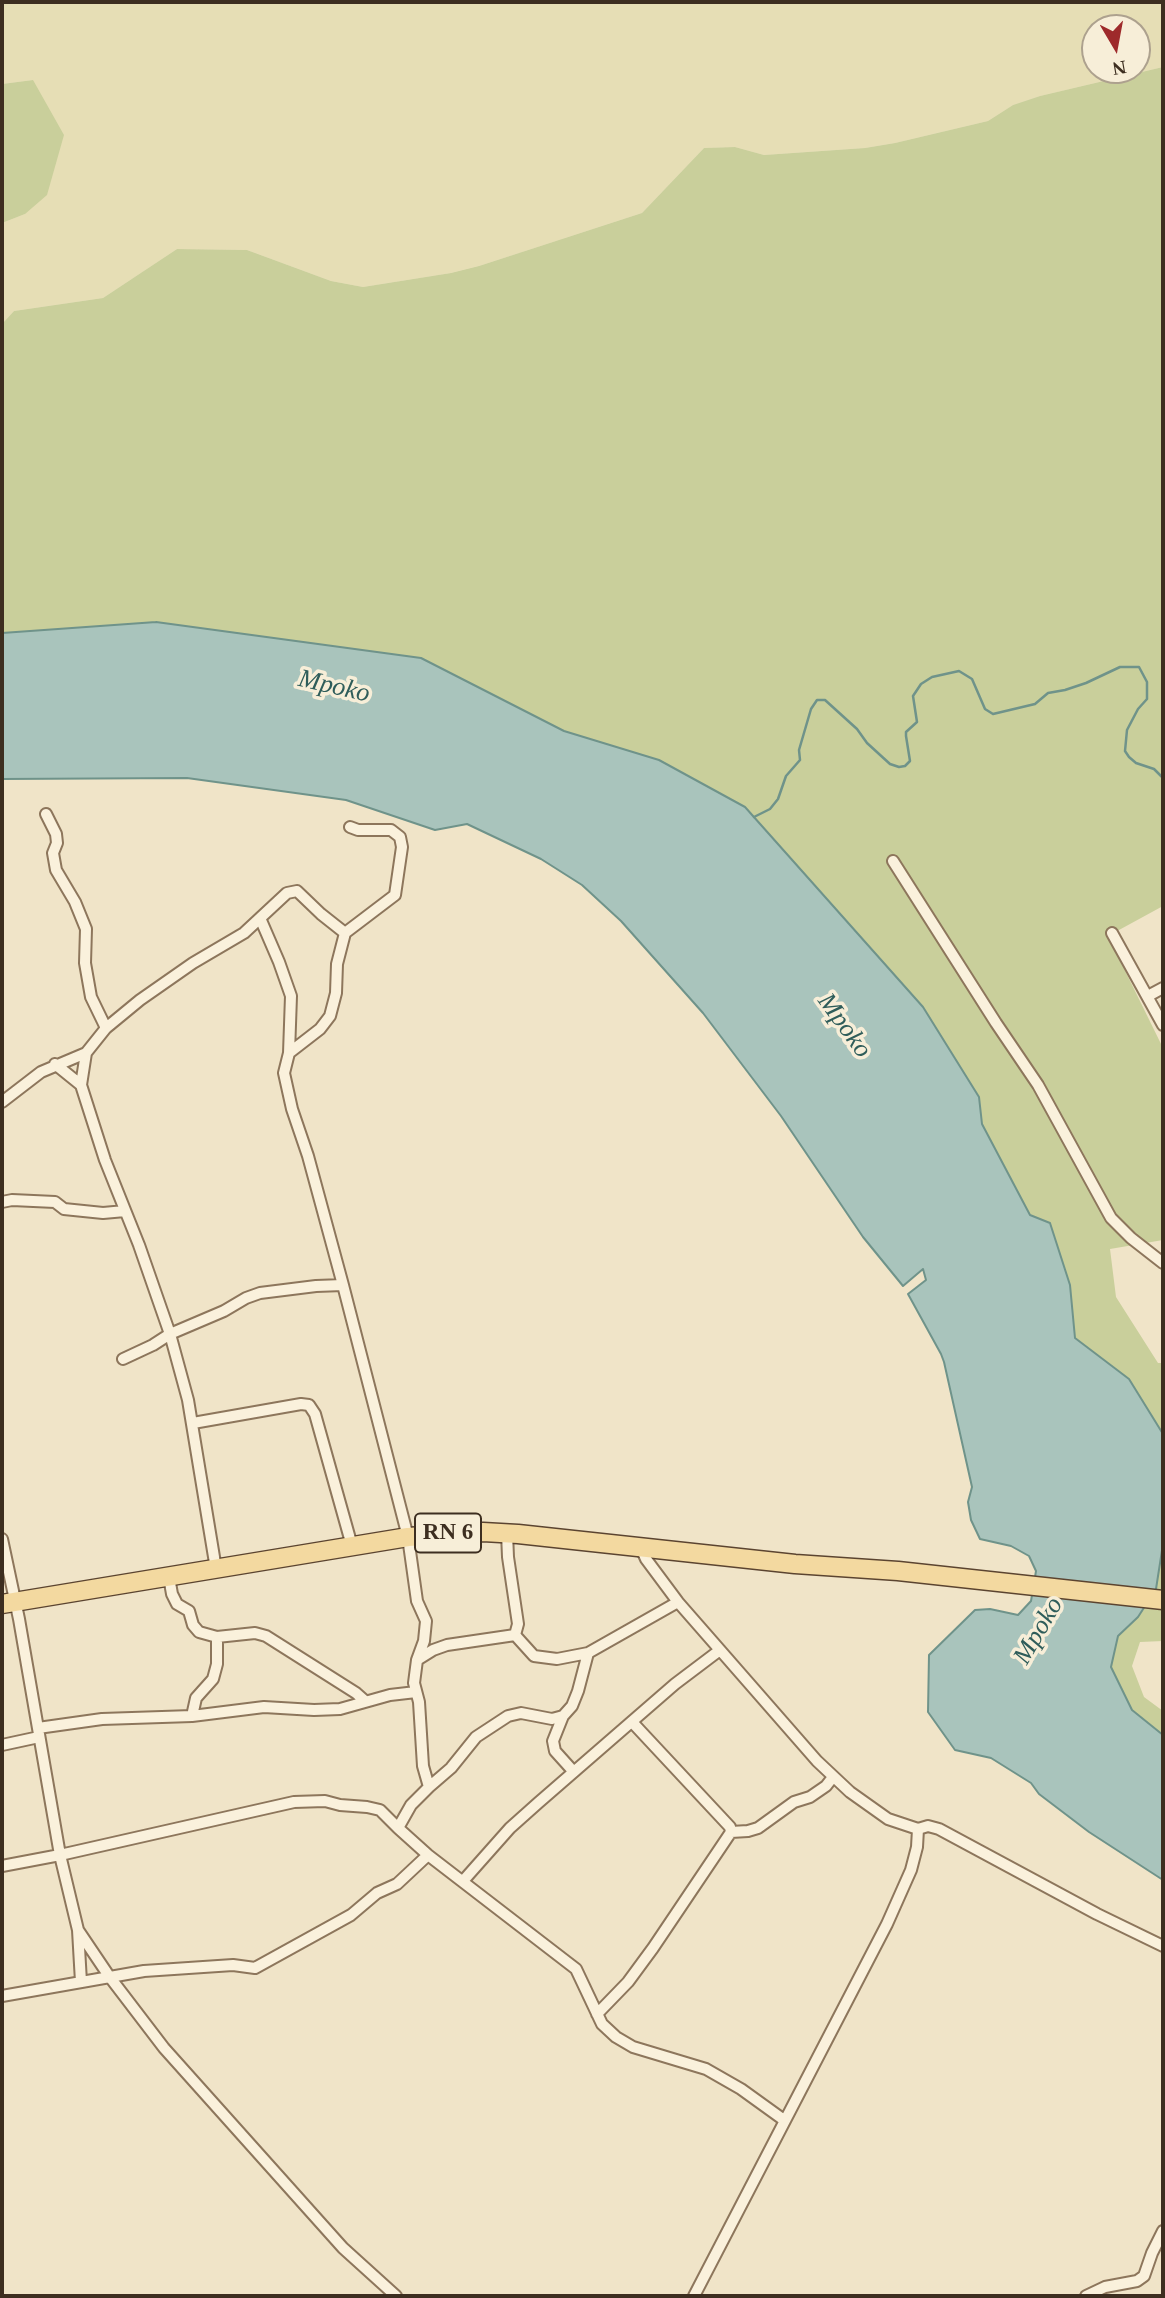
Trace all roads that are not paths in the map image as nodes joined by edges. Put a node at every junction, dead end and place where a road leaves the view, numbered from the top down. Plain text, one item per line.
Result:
1 (46, 814) dead end
2 (350, 827) dead end
3 (893, 861) dead end
4 (260, 918) junction
5 (345, 933) junction
6 (1112, 933) dead end
7 (1163, 988) edge
8 (1148, 996) junction
9 (1163, 1025) edge
10 (106, 1028) junction
11 (86, 1053) junction
12 (289, 1053) junction
13 (55, 1064) junction
14 (81, 1085) junction
15 (2, 1102) edge
16 (2, 1202) edge
17 (125, 1211) junction
18 (1163, 1263) edge
19 (343, 1285) junction
20 (170, 1334) junction
21 (122, 1359) dead end
22 (193, 1423) junction
23 (507, 1534) junction
24 (408, 1537) junction
25 (2, 1539) edge
26 (352, 1546) junction
27 (641, 1548) junction
28 (216, 1569) junction
29 (169, 1577) junction
30 (1163, 1600) edge
31 (678, 1602) junction
32 (8, 1603) edge
33 (515, 1635) junction
34 (217, 1637) junction
35 (720, 1650) junction
36 (588, 1653) junction
37 (417, 1660) junction
38 (416, 1692) junction
39 (365, 1701) junction
40 (192, 1716) junction
41 (563, 1716) junction
42 (632, 1723) junction
43 (39, 1733) junction
44 (2, 1745) edge
45 (573, 1772) junction
46 (833, 1777) junction
47 (429, 1787) junction
48 (398, 1828) junction
49 (918, 1829) junction
50 (731, 1832) junction
51 (60, 1855) junction
52 (428, 1855) junction
53 (2, 1866) edge
54 (463, 1881) junction
55 (78, 1930) junction
56 (1163, 1946) edge
57 (109, 1976) junction
58 (81, 1982) junction
59 (2, 1996) edge
60 (597, 2014) junction
61 (784, 2120) junction
62 (1163, 2231) edge
63 (396, 2296) edge
64 (694, 2296) edge
65 (1086, 2296) edge

1 - 10 street
2 - 5 street
3 - 18 street
4 - 5 street
4 - 10 street
4 - 12 street
5 - 12 street
6 - 8 street
7 - 8 street
8 - 9 street
10 - 11 street
11 - 13 street
11 - 14 street
12 - 19 street
13 - 14 street
13 - 15 street
14 - 17 street
16 - 17 street
17 - 20 street
19 - 20 street
19 - 24 street
20 - 21 street
20 - 22 street
22 - 26 street
22 - 28 street
23 - 24 main road, RN 6
23 - 27 main road, RN 6
23 - 33 street
24 - 26 main road, RN 6
24 - 37 street
25 - 32 street
26 - 28 main road, RN 6
27 - 30 main road, RN 6
27 - 31 street
28 - 29 main road, RN 6
29 - 32 main road, RN 6
29 - 34 street
31 - 35 street
31 - 36 street
32 - 43 street
33 - 36 street
33 - 37 street
34 - 39 street
34 - 40 street
35 - 42 street
35 - 46 street
36 - 41 street
37 - 38 street
38 - 39 street
38 - 47 street
39 - 40 street
40 - 43 street
41 - 45 street
41 - 47 street
42 - 45 street
42 - 50 street
43 - 44 street
43 - 51 street
45 - 54 street
46 - 49 street
46 - 50 street
47 - 48 street
48 - 51 street
48 - 52 street
49 - 56 street
49 - 61 street
50 - 60 street
51 - 53 street
51 - 55 street
52 - 54 street
52 - 57 street
54 - 60 street
55 - 57 street
55 - 58 street
57 - 58 street
57 - 63 street
58 - 59 street
60 - 61 street
61 - 64 street
62 - 65 street

